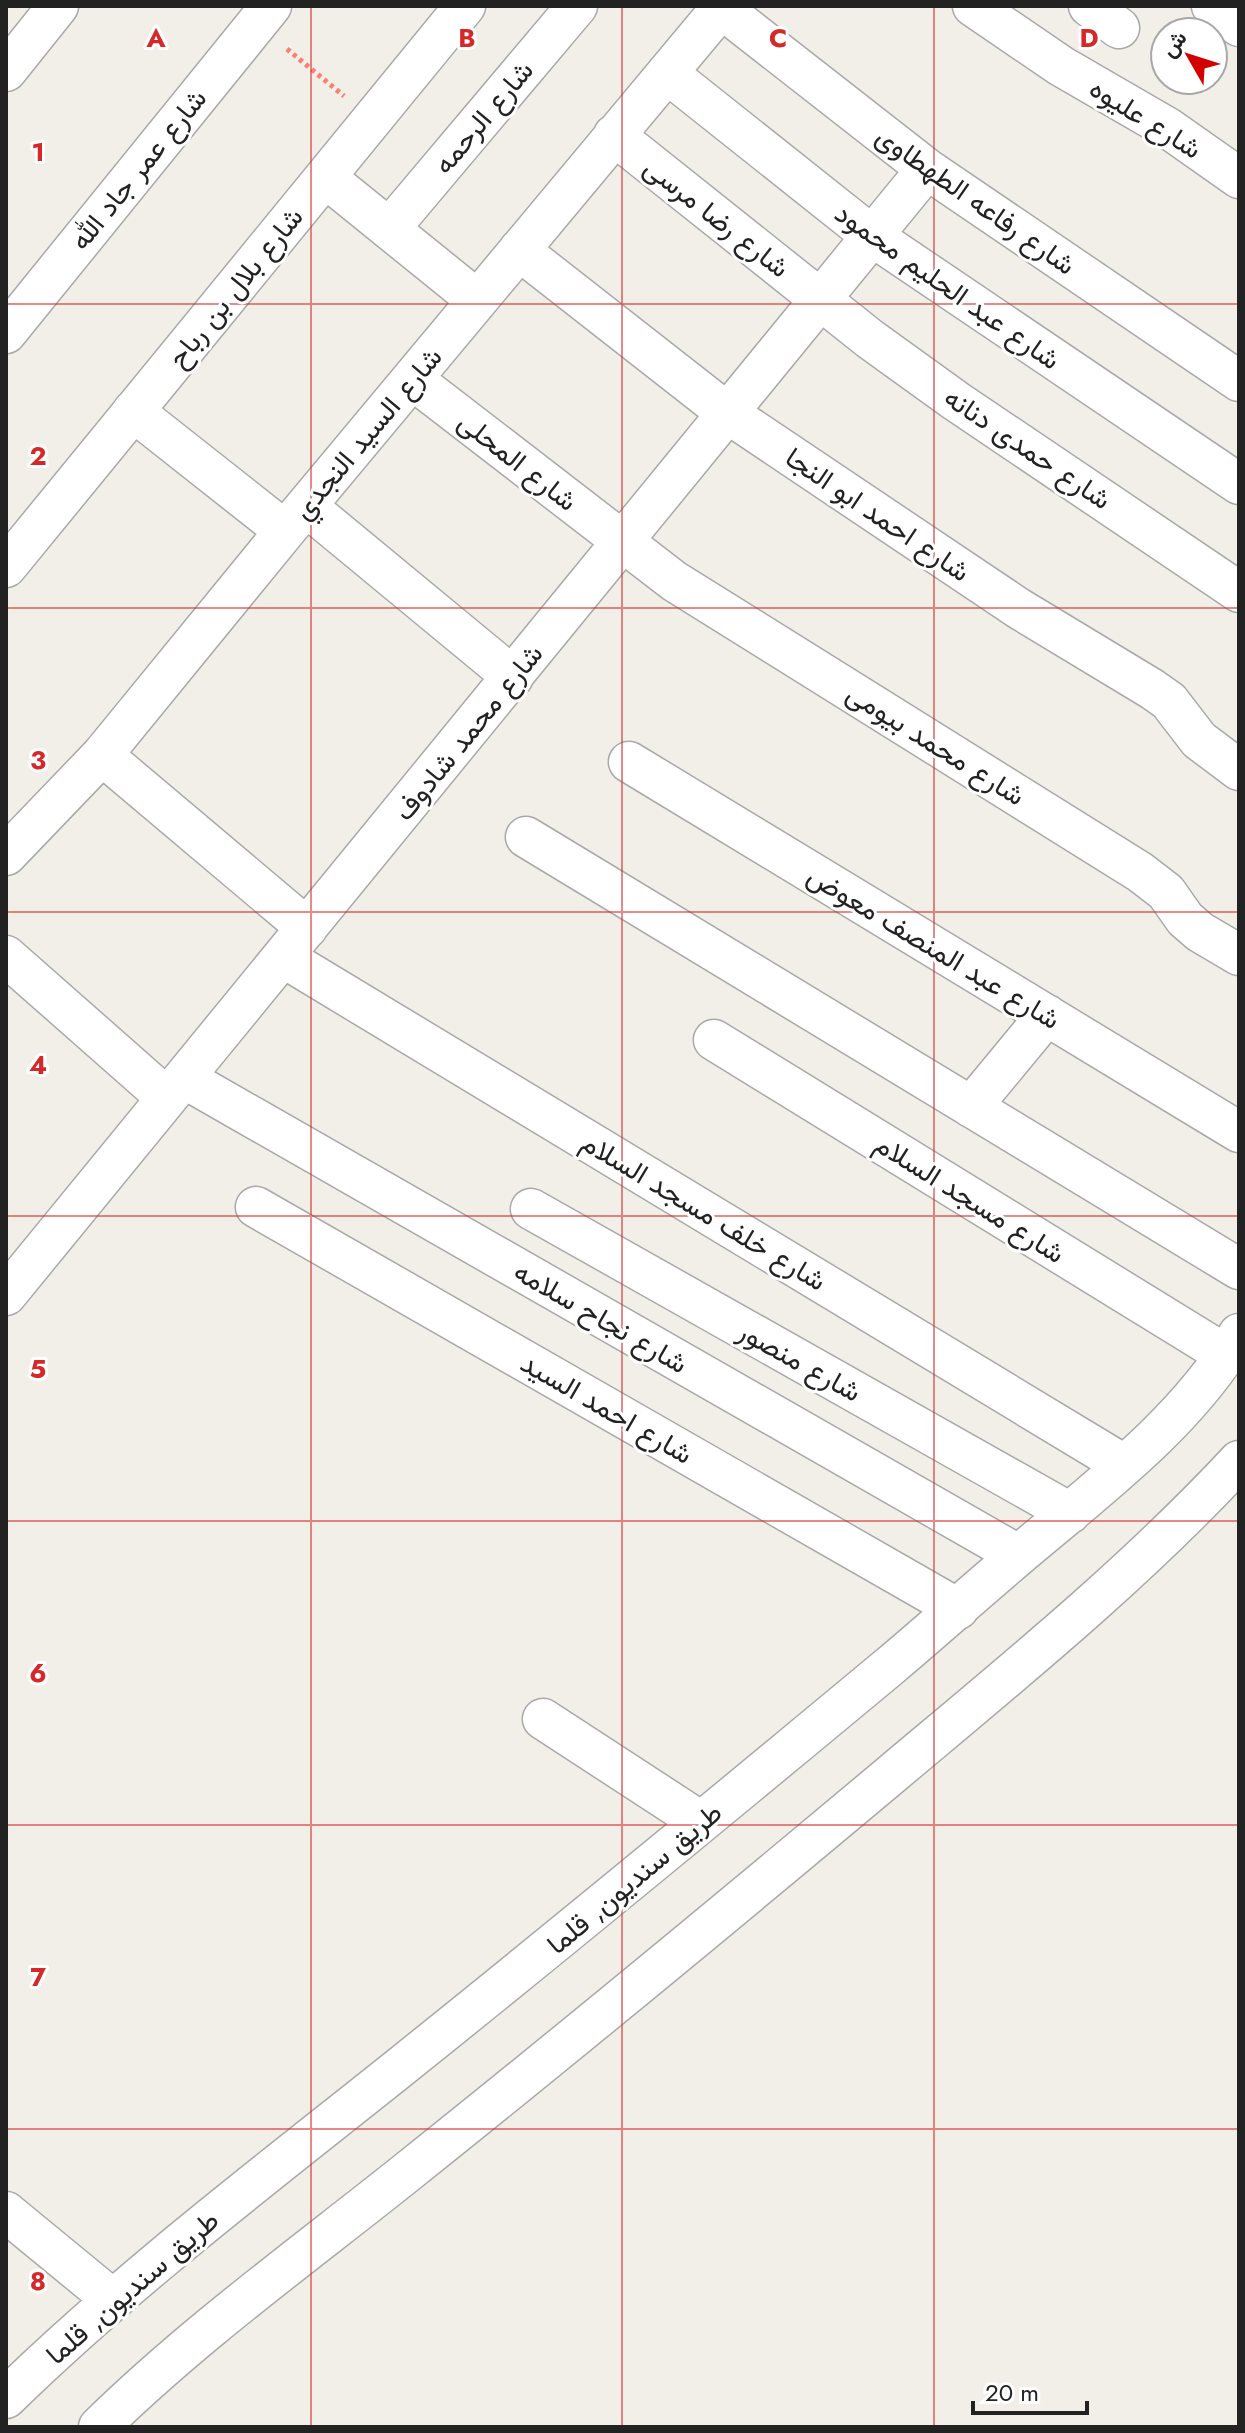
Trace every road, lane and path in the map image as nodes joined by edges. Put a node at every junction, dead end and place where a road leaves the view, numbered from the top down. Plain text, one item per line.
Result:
1 (58, 6) edge
2 (465, 6) edge
3 (577, 6) edge
4 (973, 6) edge
5 (1212, 6) edge
6 (722, 7) edge
7 (263, 15) edge
8 (1239, 26) edge
9 (6, 71) edge
10 (667, 73) junction
11 (372, 120) junction
12 (614, 135) junction
13 (927, 169) junction
14 (325, 177) junction
15 (1239, 178) edge
16 (389, 229) junction
17 (872, 236) junction
18 (519, 250) junction
19 (820, 299) junction
20 (477, 300) junction
21 (6, 333) edge
22 (412, 379) junction
23 (1239, 381) edge
24 (133, 411) junction
25 (726, 412) junction
26 (1239, 484) edge
27 (295, 518) junction
28 (623, 543) junction
29 (6, 567) edge
30 (1239, 592) edge
31 (513, 677) junction
32 (102, 755) junction
33 (629, 762) dead end
34 (1239, 770) edge
35 (526, 837) dead end
36 (6, 855) edge
37 (295, 942) junction
38 (1239, 955) edge
39 (6, 956) edge
40 (1047, 1015) junction
41 (714, 1040) dead end
42 (176, 1088) junction
43 (971, 1107) junction
44 (1239, 1132) edge
45 (256, 1207) dead end
46 (531, 1209) dead end
47 (1239, 1269) edge
48 (6, 1295) edge
49 (1233, 1345) edge
50 (1239, 1461) edge
51 (1124, 1465) junction
52 (1070, 1513) junction
53 (1018, 1555) junction
54 (958, 1609) junction
55 (543, 1719) dead end
56 (701, 1822) junction
57 (6, 2212) edge
58 (113, 2300) junction
59 (6, 2398) edge
60 (99, 2427) edge

1 - 9 street
2 - 11 street, شارع بلال بن رباح
3 - 16 street, شارع الرحمه
4 - 15 street, شارع عليوه
5 - 8 street
6 - 10 street, شارع السيد النجدي
6 - 13 street, شارع رفاعه الطهطاوى
7 - 11 path
7 - 21 street, شارع عمر جاد الله
10 - 12 street, شارع السيد النجدي
10 - 17 street, شارع عبد الحليم محمود
11 - 14 street, شارع بلال بن رباح
12 - 18 street, شارع السيد النجدي
12 - 19 street, شارع رضا مرسى
13 - 17 street, شارع محمد شادوف
13 - 23 street, شارع رفاعه الطهطاوى
14 - 16 street
14 - 24 street, شارع بلال بن رباح
16 - 20 street
17 - 19 street, شارع محمد شادوف
17 - 26 street, شارع عبد الحليم محمود
18 - 20 street, شارع السيد النجدي
18 - 25 street, شارع احمد ابو النجا
19 - 25 street, شارع محمد شادوف
19 - 30 street, شارع حمدى دنانه
20 - 22 street, شارع السيد النجدي
22 - 27 street, شارع السيد النجدي
22 - 28 street, شارع المحلى
24 - 27 street
24 - 29 street, شارع بلال بن رباح
25 - 28 street, شارع محمد شادوف
25 - 34 street, شارع احمد ابو النجا
27 - 31 street
27 - 32 street, شارع السيد النجدي
28 - 31 street, شارع محمد شادوف
28 - 38 street, شارع محمد بيومى
31 - 37 street, شارع محمد شادوف
32 - 36 street, شارع السيد النجدي
32 - 37 street, شارع خلف مسجد السلام
33 - 40 street, شارع عبد المنصف معوض
35 - 43 street
37 - 42 street, شارع محمد شادوف
37 - 51 street, شارع خلف مسجد السلام
39 - 42 street, شارع نجاح سلامه
40 - 43 street
40 - 44 street, شارع عبد المنصف معوض
41 - 49 street, شارع مسجد السلام
42 - 48 street, شارع محمد شادوف
42 - 53 street, شارع نجاح سلامه
43 - 47 street
45 - 54 street, شارع احمد السيد
46 - 52 street, شارع منصور
49 - 51 street, طريق سنديون, قلما
50 - 60 street
51 - 52 street, طريق سنديون, قلما
52 - 53 street, طريق سنديون, قلما
53 - 54 street, طريق سنديون, قلما
54 - 56 street, طريق سنديون, قلما
55 - 56 street
56 - 58 street, طريق سنديون, قلما
57 - 58 street
58 - 59 street, طريق سنديون, قلما

